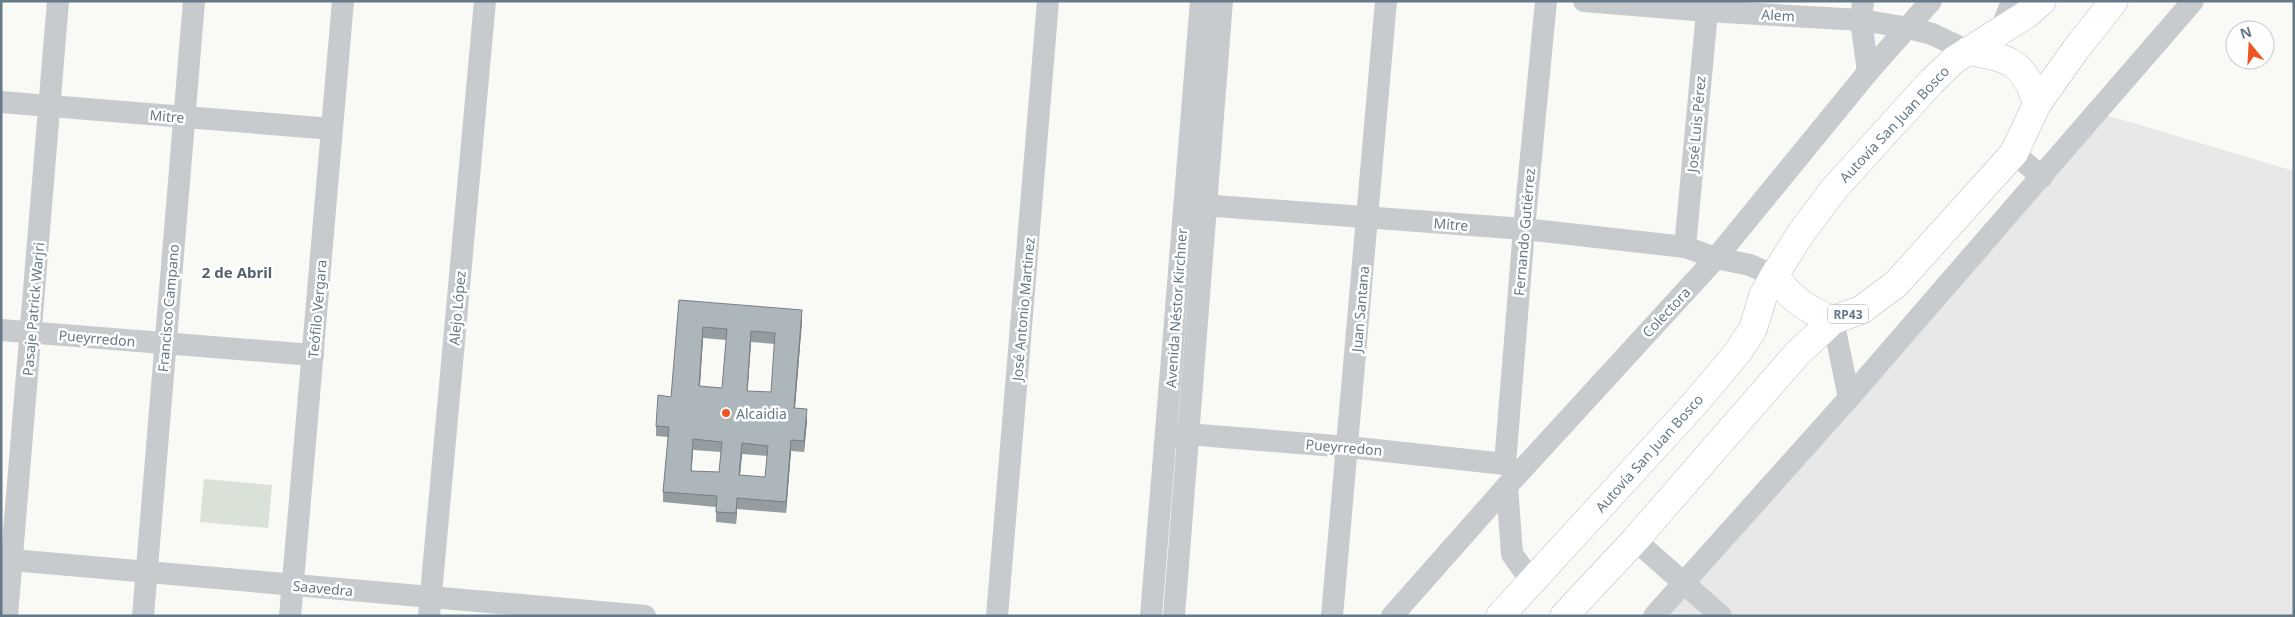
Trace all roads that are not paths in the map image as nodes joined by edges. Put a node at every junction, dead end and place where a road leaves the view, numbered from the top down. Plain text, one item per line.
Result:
1 (58, 1) edge
2 (194, 1) edge
3 (343, 1) edge
4 (485, 1) edge
5 (1048, 1) edge
6 (1201, 1) edge
7 (1222, 1) edge
8 (1386, 1) edge
9 (1546, 1) edge
10 (1584, 1) edge
11 (1931, 1) edge
12 (2012, 1) edge
13 (2042, 1) edge
14 (2114, 1) edge
15 (2193, 1) edge
16 (1707, 6) edge
17 (1862, 10) edge
18 (1909, 28) junction
19 (2001, 30) junction
20 (1968, 51) junction
21 (1868, 72) junction
22 (1, 102) edge
23 (2037, 104) junction
24 (50, 106) junction
25 (184, 117) junction
26 (332, 129) junction
27 (2014, 153) junction
28 (2042, 177) junction
29 (1194, 204) junction
30 (1367, 219) junction
31 (1524, 230) junction
32 (1685, 247) junction
33 (1716, 258) junction
34 (1774, 276) junction
35 (1833, 320) junction
36 (1, 330) edge
37 (31, 332) junction
38 (165, 343) junction
39 (313, 355) junction
40 (1850, 398) junction
41 (1177, 434) junction
42 (1348, 447) junction
43 (1510, 474) junction
44 (1635, 540) junction
45 (7, 560) edge
46 (146, 573) junction
47 (1532, 582) junction
48 (1685, 584) junction
49 (292, 585) junction
50 (430, 607) edge
51 (556, 612) edge
52 (7, 616) edge
53 (143, 616) edge
54 (290, 616) edge
55 (646, 616) edge
56 (997, 616) edge
57 (1151, 616) edge
58 (1174, 616) edge
59 (1332, 616) edge
60 (1392, 616) edge
61 (1500, 616) edge
62 (1564, 616) edge
63 (1654, 616) edge
64 (1721, 616) edge

1 - 24 street, Pasaje Patrick Warjri
2 - 25 street, Francisco Campano
3 - 26 street, Teófilo Vergara
4 - 50 street, Alejo López
5 - 56 street, José Antonio Martinez
6 - 29 street, Avenida Néstor Kirchner
7 - 29 street, Avenida Néstor Kirchner
8 - 30 street, Juan Santana
9 - 31 street, Fernando Gutiérrez
10 - 16 street, Alem
11 - 18 street, Colectora
12 - 19 street
13 - 19 main road, Autovía San Juan Bosco
14 - 23 main road, RP43
15 - 28 street
16 - 17 street, Alem
16 - 32 street, José Luis Pérez
17 - 18 street, Alem
17 - 21 street
18 - 20 street, Alem
18 - 21 street, Colectora
19 - 20 main road, Autovía San Juan Bosco
20 - 23 main road
20 - 34 main road, Autovía San Juan Bosco
21 - 33 street, Colectora
22 - 24 street, Mitre
23 - 27 main road, RP43
24 - 25 street, Mitre
24 - 37 street, Pasaje Patrick Warjri
25 - 26 street, Mitre
25 - 38 street, Francisco Campano
26 - 39 street, Teófilo Vergara
27 - 28 street
27 - 35 main road, RP43
28 - 40 street
29 - 30 street, Mitre
29 - 41 street, Avenida Néstor Kirchner
30 - 31 street, Mitre
30 - 42 street, Juan Santana
31 - 32 street, Mitre
31 - 43 street, Fernando Gutiérrez
32 - 33 street, Mitre
33 - 34 street, Mitre
33 - 43 street, Colectora
34 - 35 main road, RP43
34 - 47 main road, Autovía San Juan Bosco
35 - 40 street
35 - 44 main road, RP43
36 - 37 street, Pueyrredon
37 - 38 street, Pueyrredon
37 - 45 street, Pasaje Patrick Warjri
38 - 39 street, Pueyrredon
38 - 46 street, Francisco Campano
39 - 49 street, Teófilo Vergara
40 - 48 street
41 - 42 street, Pueyrredon
41 - 57 street, Avenida Néstor Kirchner
41 - 58 street, Avenida Néstor Kirchner
42 - 43 street, Pueyrredon
42 - 59 street, Juan Santana
43 - 47 street, Fernando Gutiérrez
43 - 60 street, Colectora
44 - 48 street
44 - 62 main road, RP43
45 - 46 street, Saavedra
45 - 52 street, Pasaje Patrick Warjri
46 - 49 street, Saavedra
46 - 53 street, Francisco Campano
47 - 61 main road, Autovía San Juan Bosco
48 - 63 street
48 - 64 street
49 - 50 street, Saavedra
49 - 54 street, Teófilo Vergara
50 - 51 street, Saavedra
51 - 55 street, Saavedra

